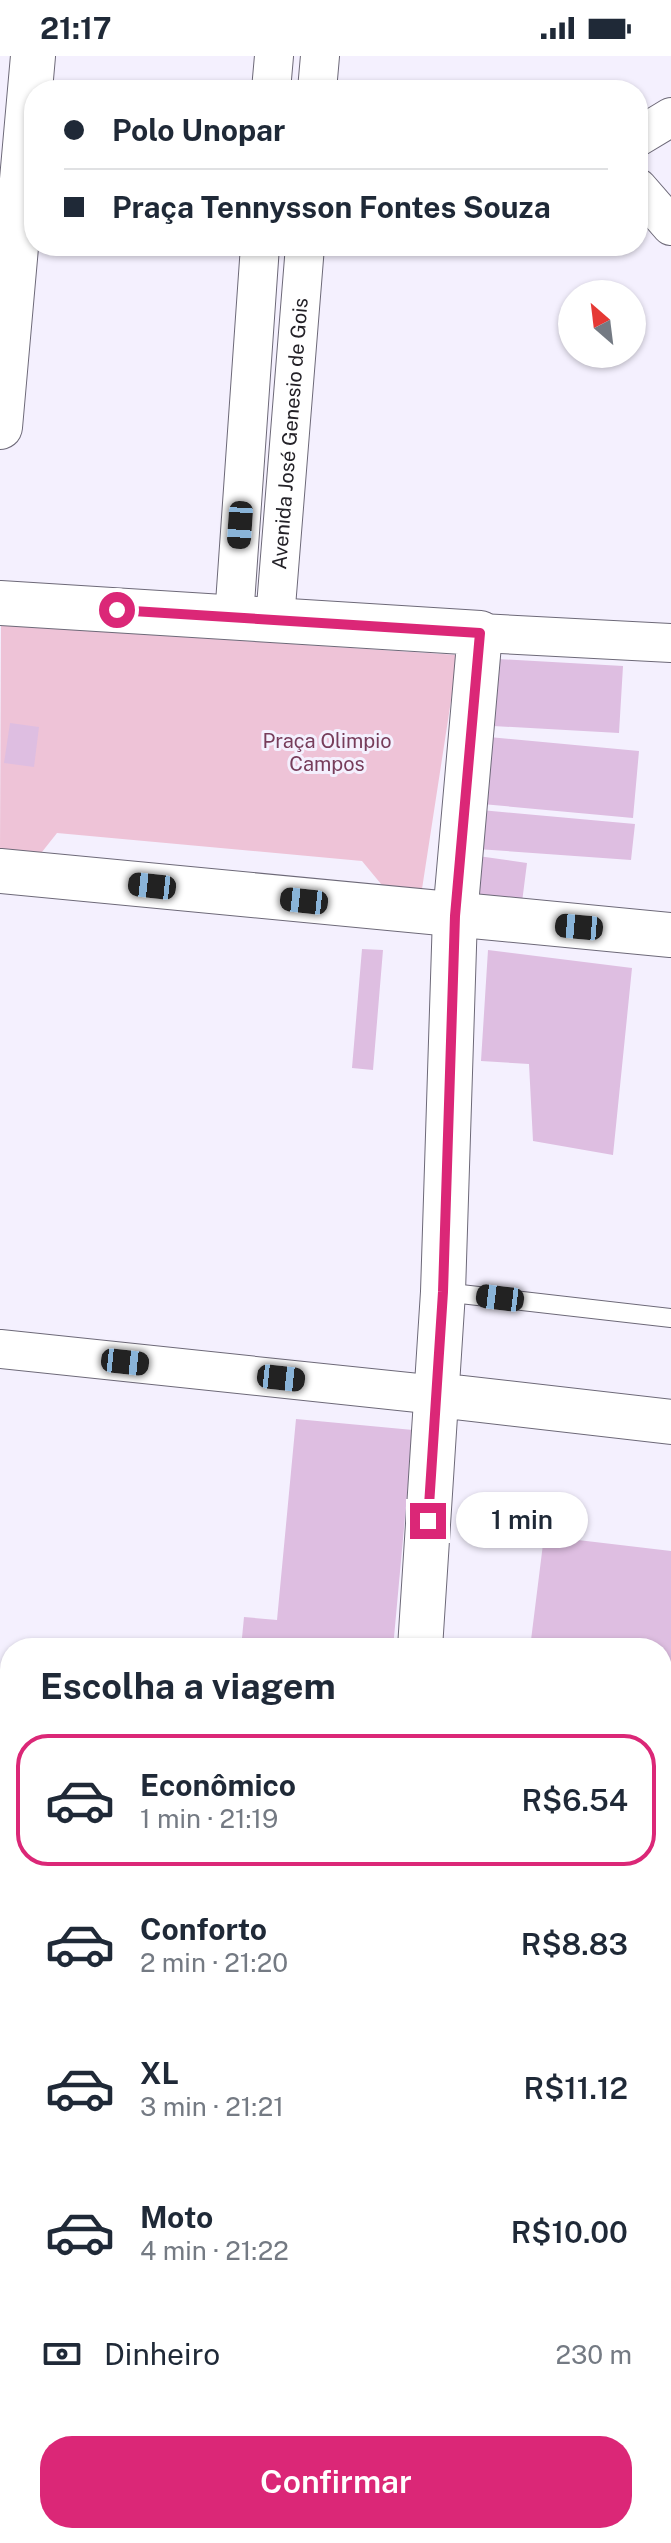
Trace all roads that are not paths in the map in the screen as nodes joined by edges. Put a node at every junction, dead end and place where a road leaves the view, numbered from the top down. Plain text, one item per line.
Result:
1 (33, 56) edge
2 (274, 56) edge
3 (320, 56) edge
4 (31, 80) edge
5 (272, 80) edge
6 (318, 80) edge
7 (671, 117) edge
8 (648, 131) edge
9 (24, 157) edge
10 (648, 200) edge
11 (671, 226) edge
12 (260, 256) edge
13 (304, 256) edge
14 (0, 427) edge
15 (0, 603) edge
16 (254, 619) junction
17 (480, 633) junction
18 (671, 643) edge
19 (0, 871) edge
20 (455, 916) junction
21 (671, 935) edge
22 (443, 1292) junction
23 (671, 1318) edge
24 (0, 1349) edge
25 (437, 1395) junction
26 (671, 1422) edge
27 (421, 1638) edge

1 - 4 main road
2 - 5 street
3 - 6 street
7 - 8 street
9 - 14 main road
10 - 11 street
12 - 16 street, Avenida José Genesio de Gois
13 - 16 street, Avenida José Genesio de Gois
15 - 16 main road
16 - 17 main road
17 - 18 street
17 - 20 main road
19 - 20 main road
20 - 21 main road
20 - 22 main road
22 - 23 lane
22 - 25 main road
24 - 25 street
25 - 26 main road
25 - 27 main road

